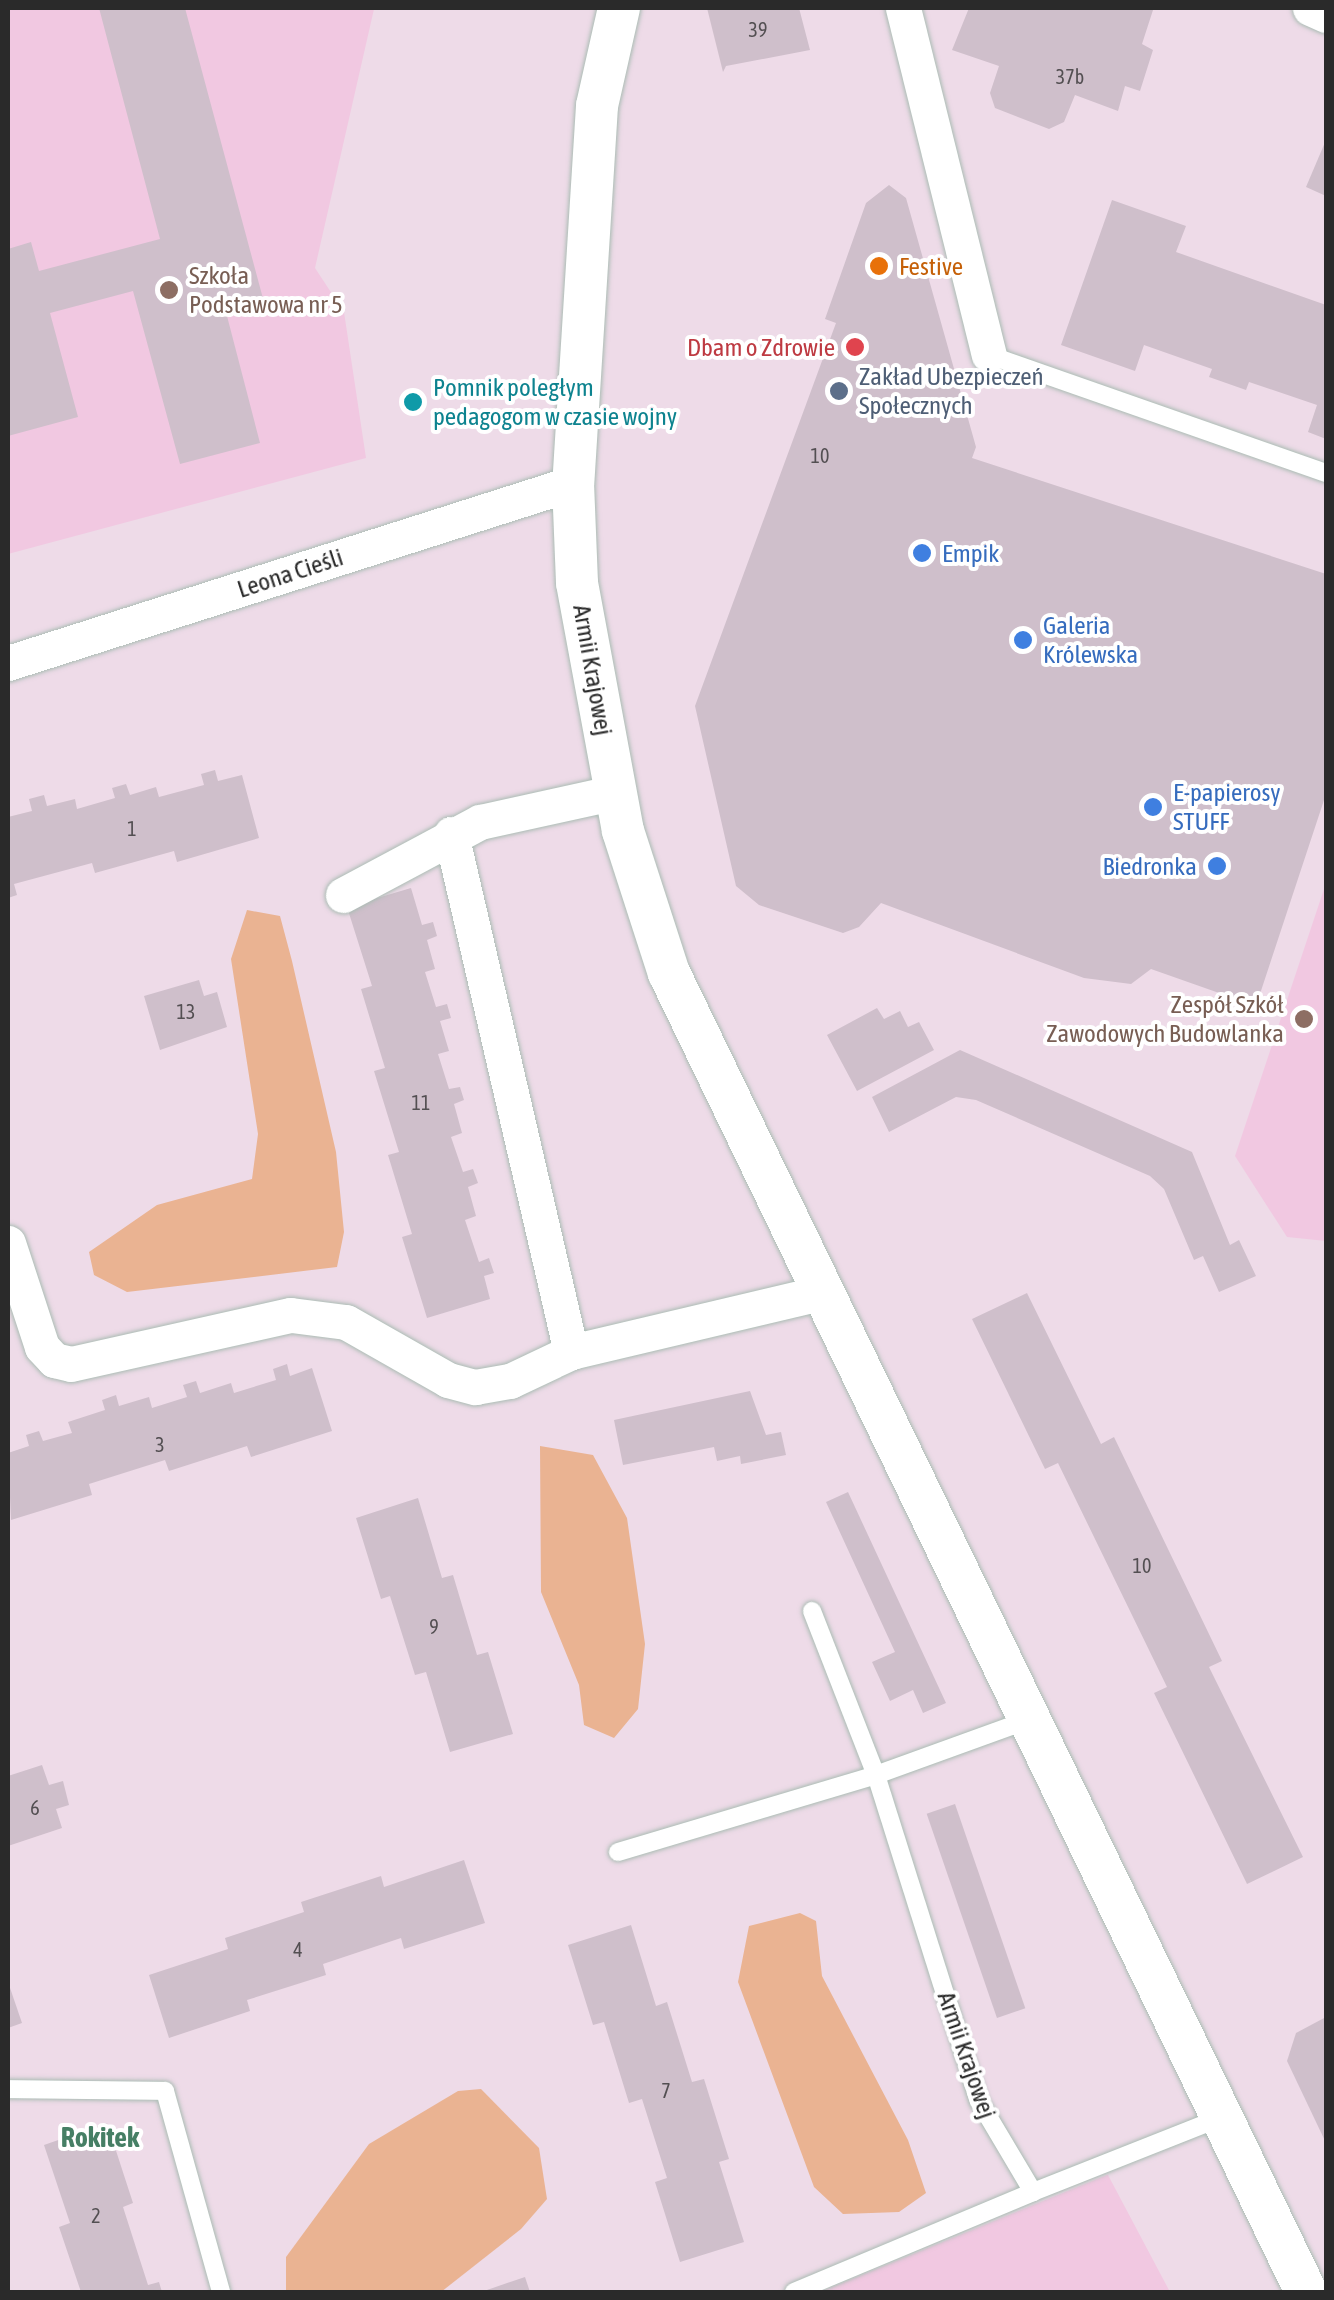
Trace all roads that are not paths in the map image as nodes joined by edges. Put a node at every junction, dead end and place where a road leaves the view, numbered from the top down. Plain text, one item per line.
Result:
1 (619, 8) edge
2 (902, 8) edge
3 (1310, 8) edge
4 (1326, 15) edge
5 (990, 355) joint
6 (1326, 473) edge
7 (574, 484) junction
8 (8, 663) edge
9 (616, 792) junction
10 (450, 834) junction
11 (343, 894) dead end
12 (10, 1259) edge
13 (820, 1293) junction
14 (571, 1352) junction
15 (812, 1611) dead end
16 (1033, 1718) junction
17 (876, 1775) junction
18 (618, 1852) dead end
19 (8, 2089) edge
20 (1220, 2118) junction
21 (1032, 2192) junction
22 (221, 2292) edge
23 (794, 2292) edge
24 (1306, 2292) edge

1 - 7 street, Armii Krajowej
2 - 5 street
3 - 4 street
5 - 6 lane
7 - 8 street, Leona Cieśli
7 - 9 street, Armii Krajowej
9 - 10 street
9 - 13 street, Armii Krajowej
10 - 11 street
10 - 14 street
12 - 14 street
13 - 14 street
13 - 16 street, Armii Krajowej
15 - 17 lane, Armii Krajowej
16 - 17 lane
16 - 20 street, Armii Krajowej
17 - 18 lane
17 - 21 lane, Armii Krajowej
19 - 22 lane
20 - 21 lane
20 - 24 street, Armii Krajowej
21 - 23 lane

